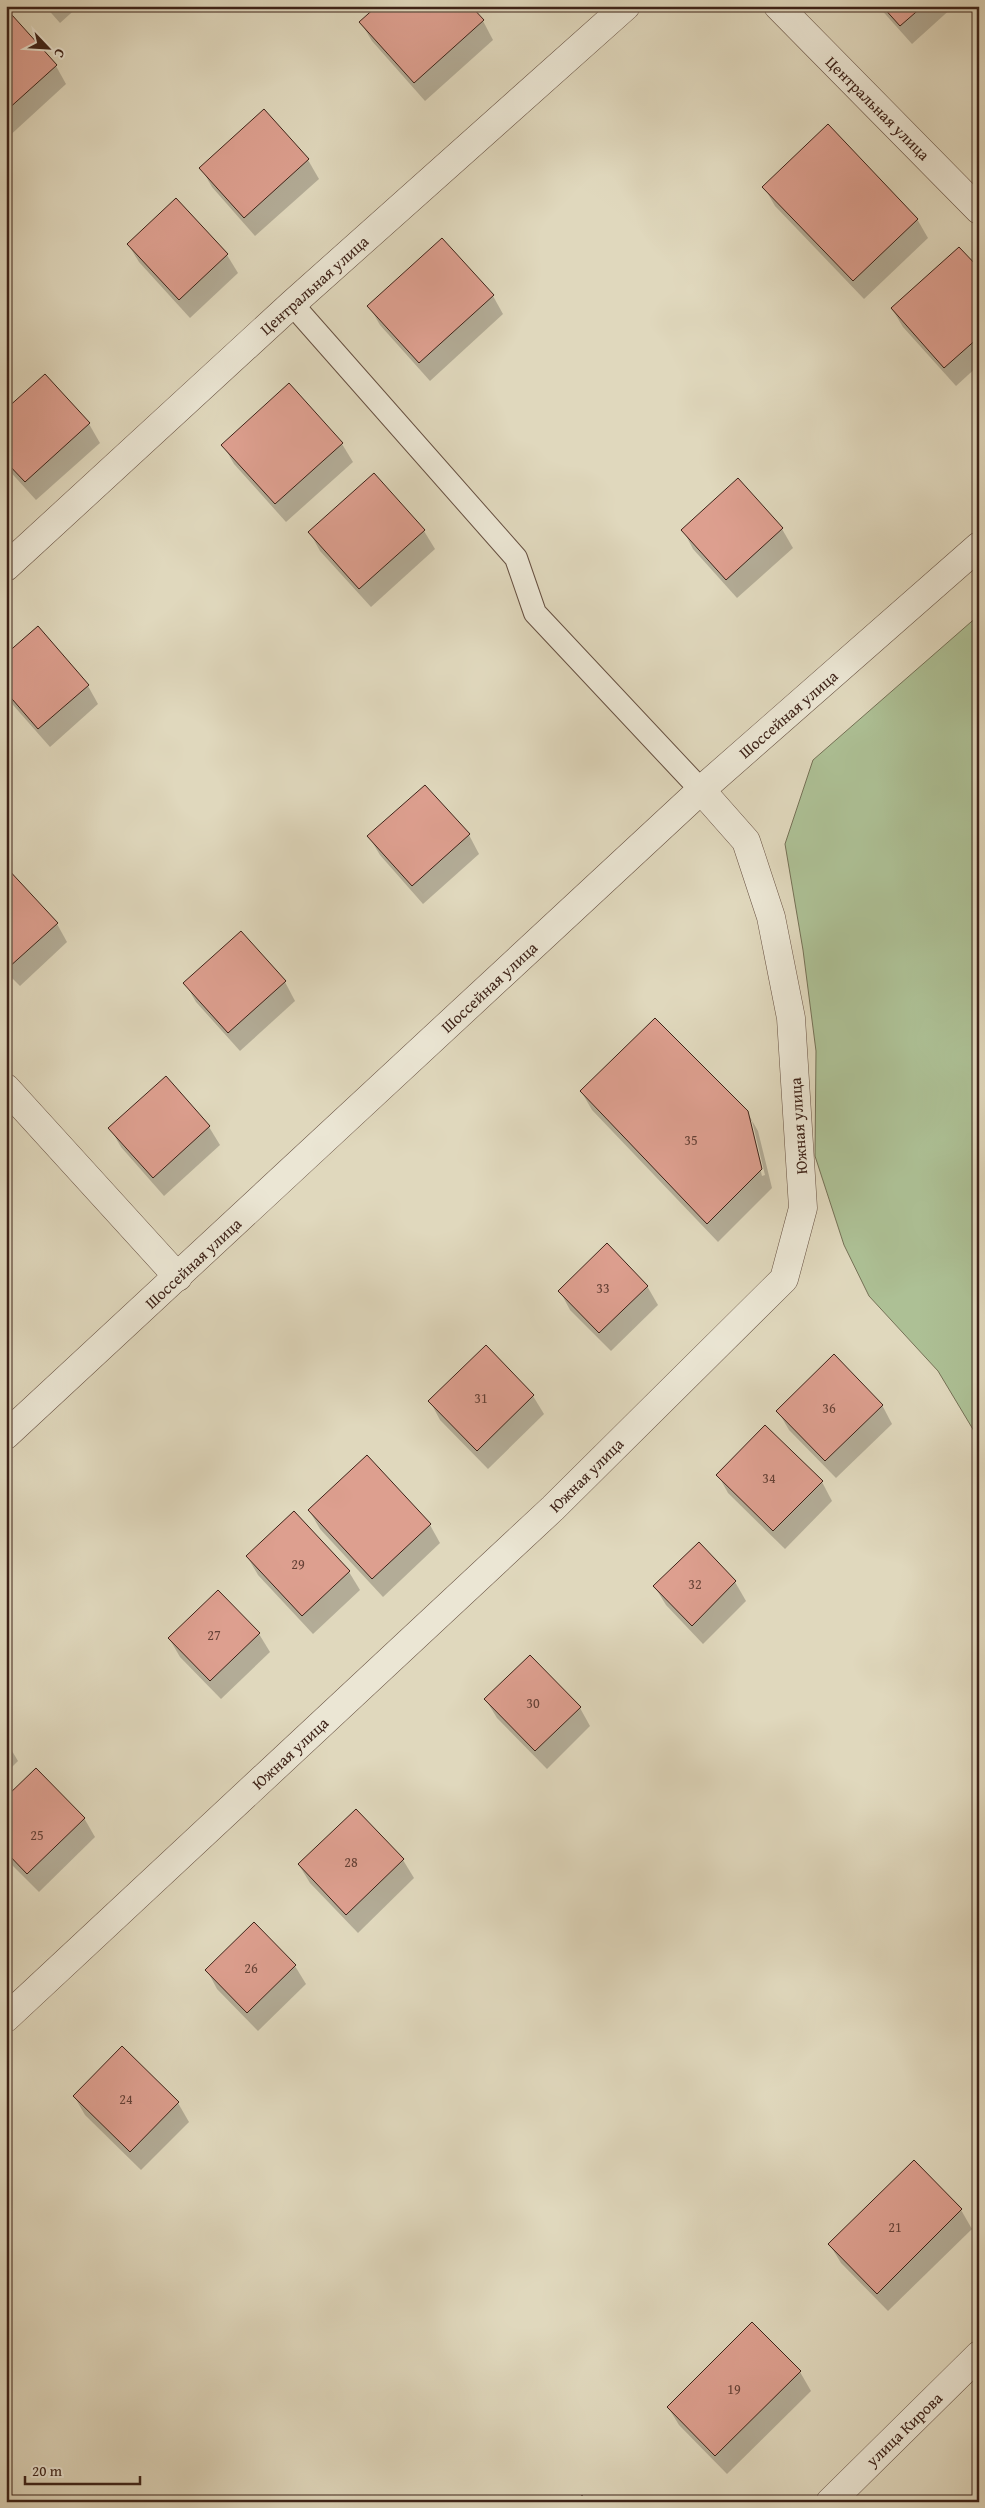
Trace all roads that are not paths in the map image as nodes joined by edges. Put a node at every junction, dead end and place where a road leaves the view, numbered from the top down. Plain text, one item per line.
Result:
1 (626, 6) edge
2 (778, 6) edge
3 (979, 210) edge
4 (292, 304) junction
5 (979, 546) edge
6 (6, 567) edge
7 (701, 790) junction
8 (6, 1088) edge
9 (178, 1277) junction
10 (6, 1435) edge
11 (6, 2018) edge
12 (979, 2355) edge
13 (830, 2502) edge

1 - 4 street, Центральная улица
2 - 3 street, Центральная улица
4 - 6 street, Центральная улица
4 - 7 lane
5 - 7 street, Шоссейная улица
7 - 9 street, Шоссейная улица
7 - 11 street, Южная улица
8 - 9 street
9 - 10 street, Шоссейная улица
12 - 13 street, улица Кирова

